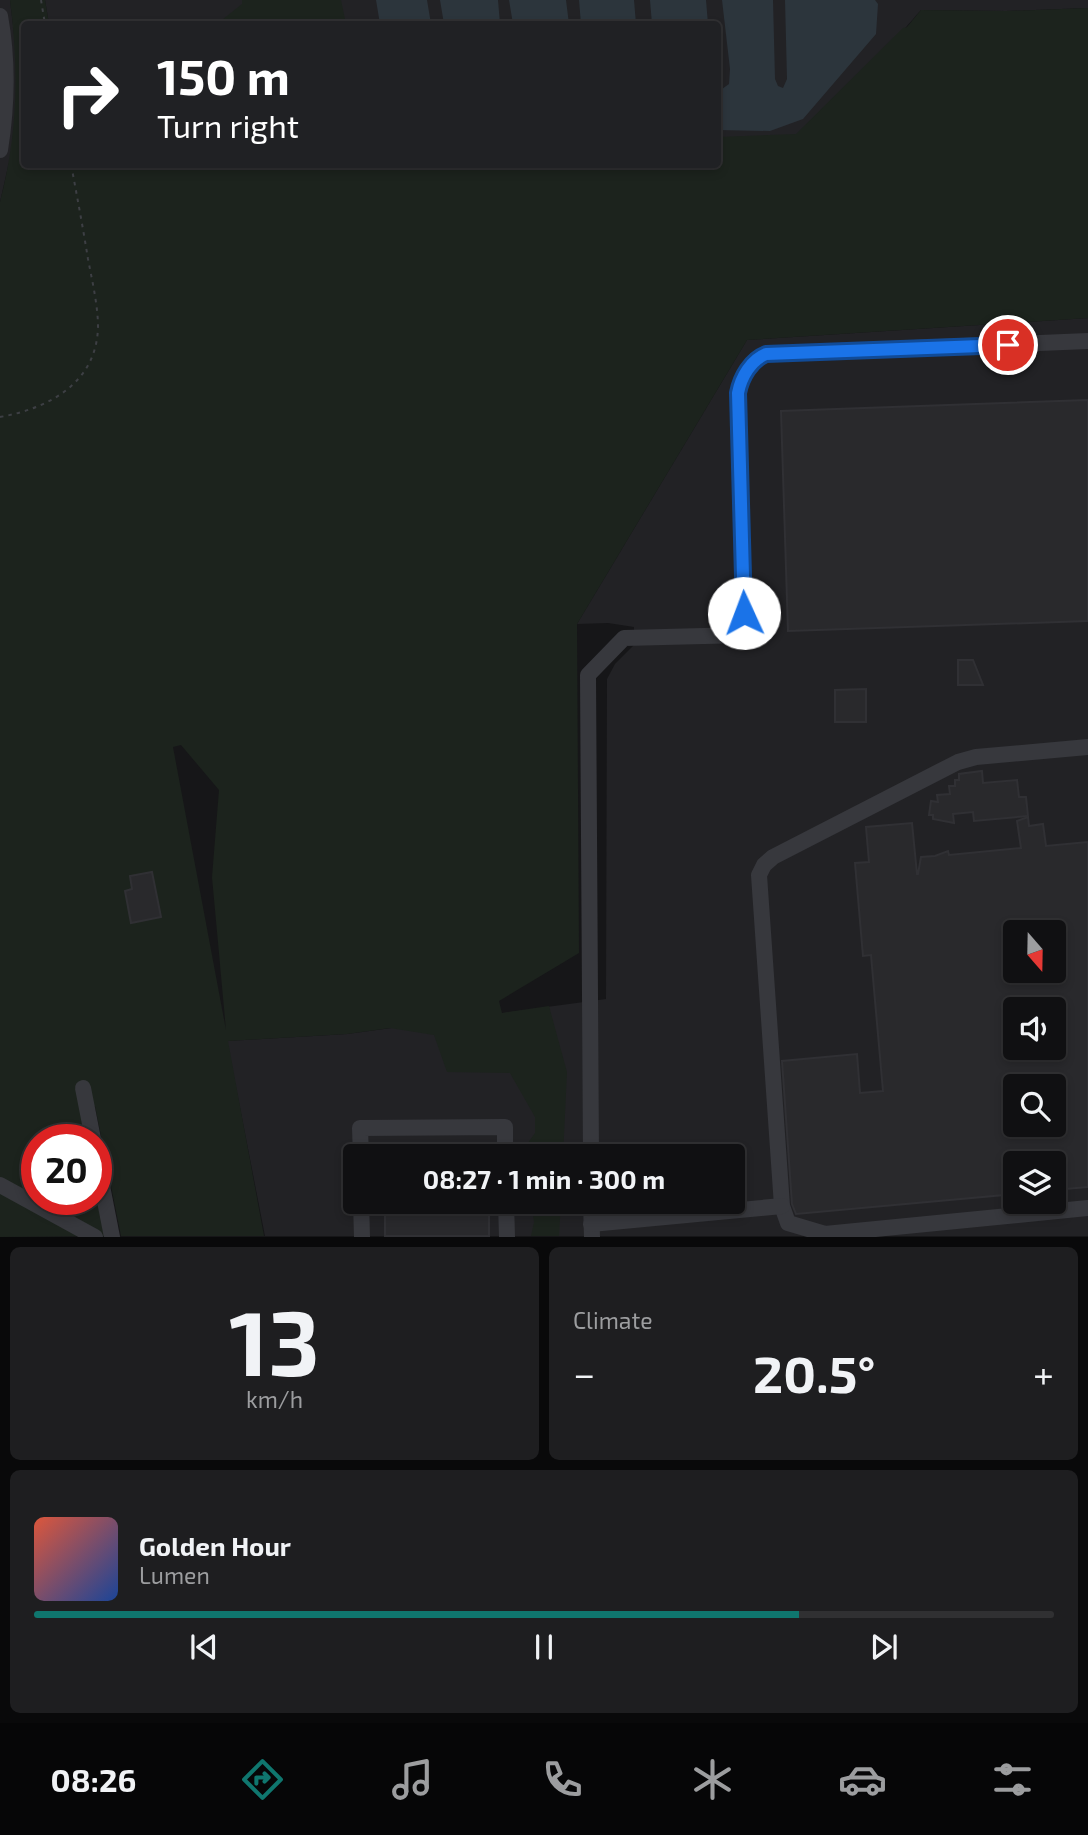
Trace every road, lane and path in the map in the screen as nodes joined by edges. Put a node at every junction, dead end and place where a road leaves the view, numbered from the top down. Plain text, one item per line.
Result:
1 (41, 0) edge
2 (0, 16) edge
3 (44, 21) edge
4 (0, 150) edge
5 (72, 168) edge
6 (1088, 341) edge
7 (0, 416) edge
8 (1088, 747) edge
9 (83, 1088) dead end
10 (90, 1124) edge
11 (361, 1144) edge
12 (505, 1144) edge
13 (591, 1144) edge
14 (0, 1185) edge
15 (782, 1206) junction
16 (1088, 1208) edge
17 (361, 1214) edge
18 (506, 1214) edge
19 (108, 1215) edge
20 (592, 1230) edge
21 (95, 1237) edge
22 (113, 1237) edge
23 (362, 1237) edge
24 (507, 1237) edge

1 - 3 path
2 - 4 street
5 - 7 path
6 - 13 street
8 - 15 street
9 - 10 street
11 - 12 street
14 - 21 street
15 - 16 street
15 - 20 street
17 - 23 street
18 - 24 street
19 - 22 street

